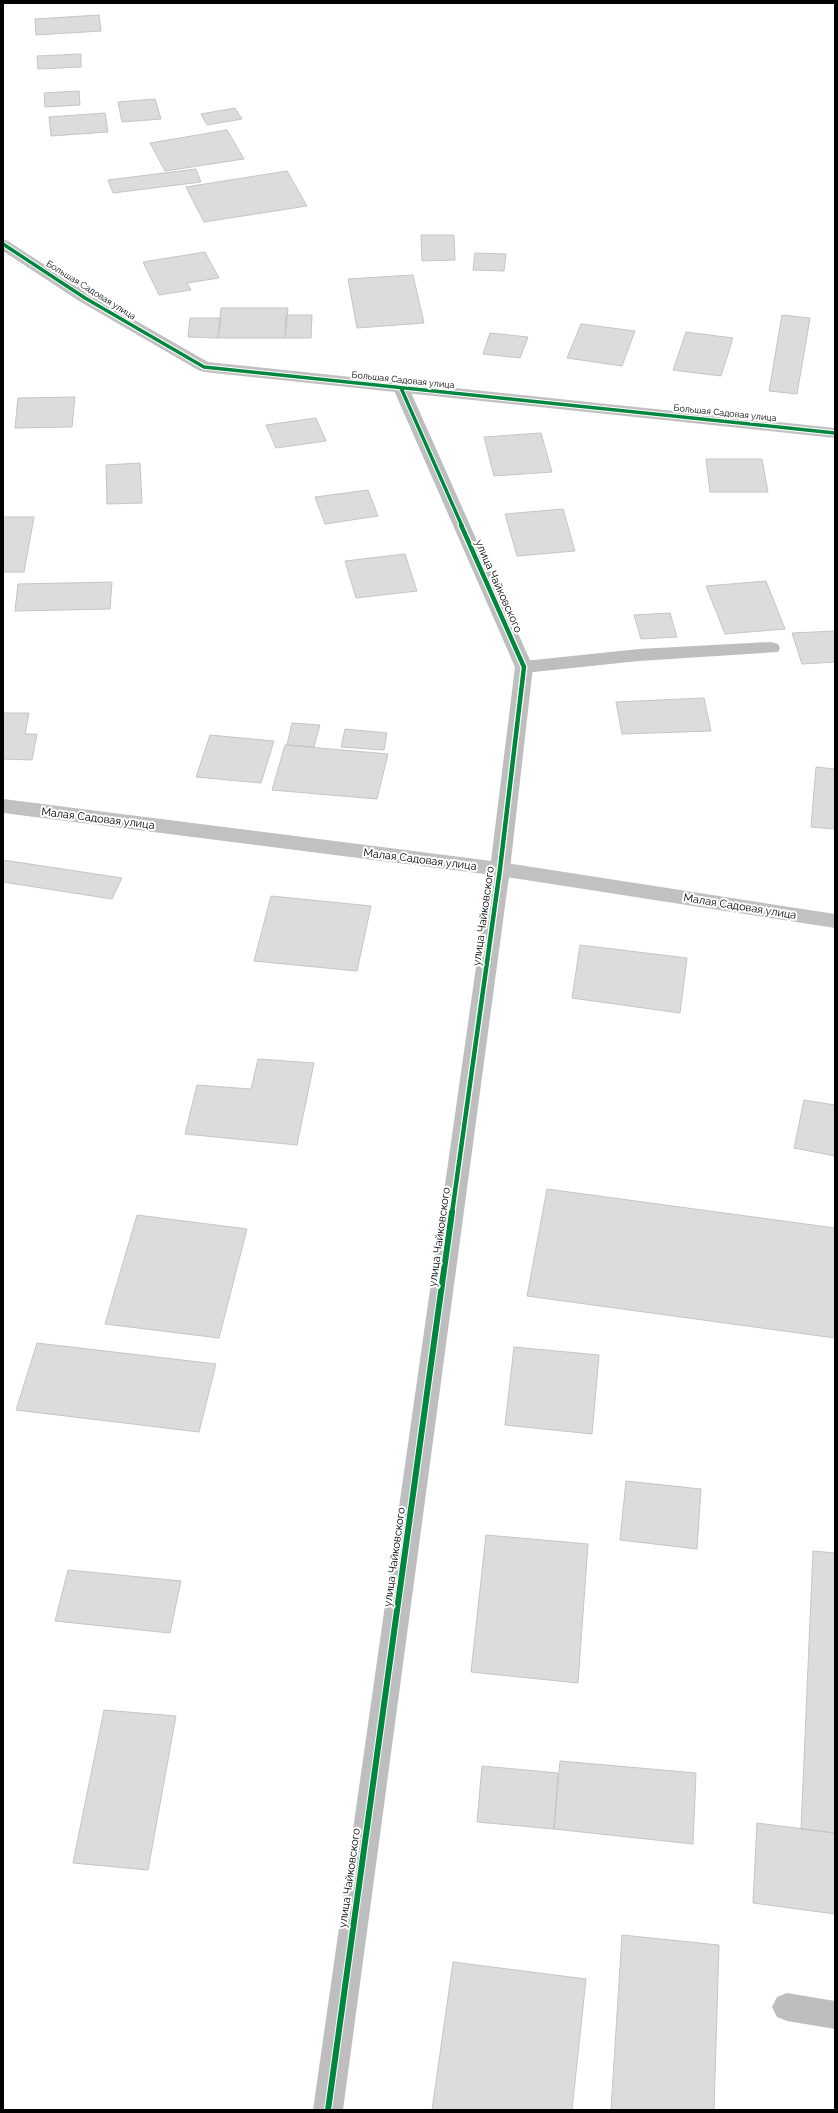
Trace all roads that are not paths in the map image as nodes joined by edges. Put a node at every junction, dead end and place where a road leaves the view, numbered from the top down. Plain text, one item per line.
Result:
1 (3, 244) edge
2 (401, 388) junction
3 (835, 433) edge
4 (771, 648) dead end
5 (524, 667) junction
6 (3, 806) edge
7 (500, 869) junction
8 (835, 921) edge
9 (787, 2007) dead end
10 (835, 2015) edge
11 (328, 2110) edge

1 - 2 street, Большая Садовая улица
2 - 3 street, Большая Садовая улица
2 - 5 street, улица Чайковского
4 - 5 street
5 - 7 street, улица Чайковского
6 - 7 street, Малая Садовая улица
7 - 8 street, Малая Садовая улица
7 - 11 street, улица Чайковского
9 - 10 street

